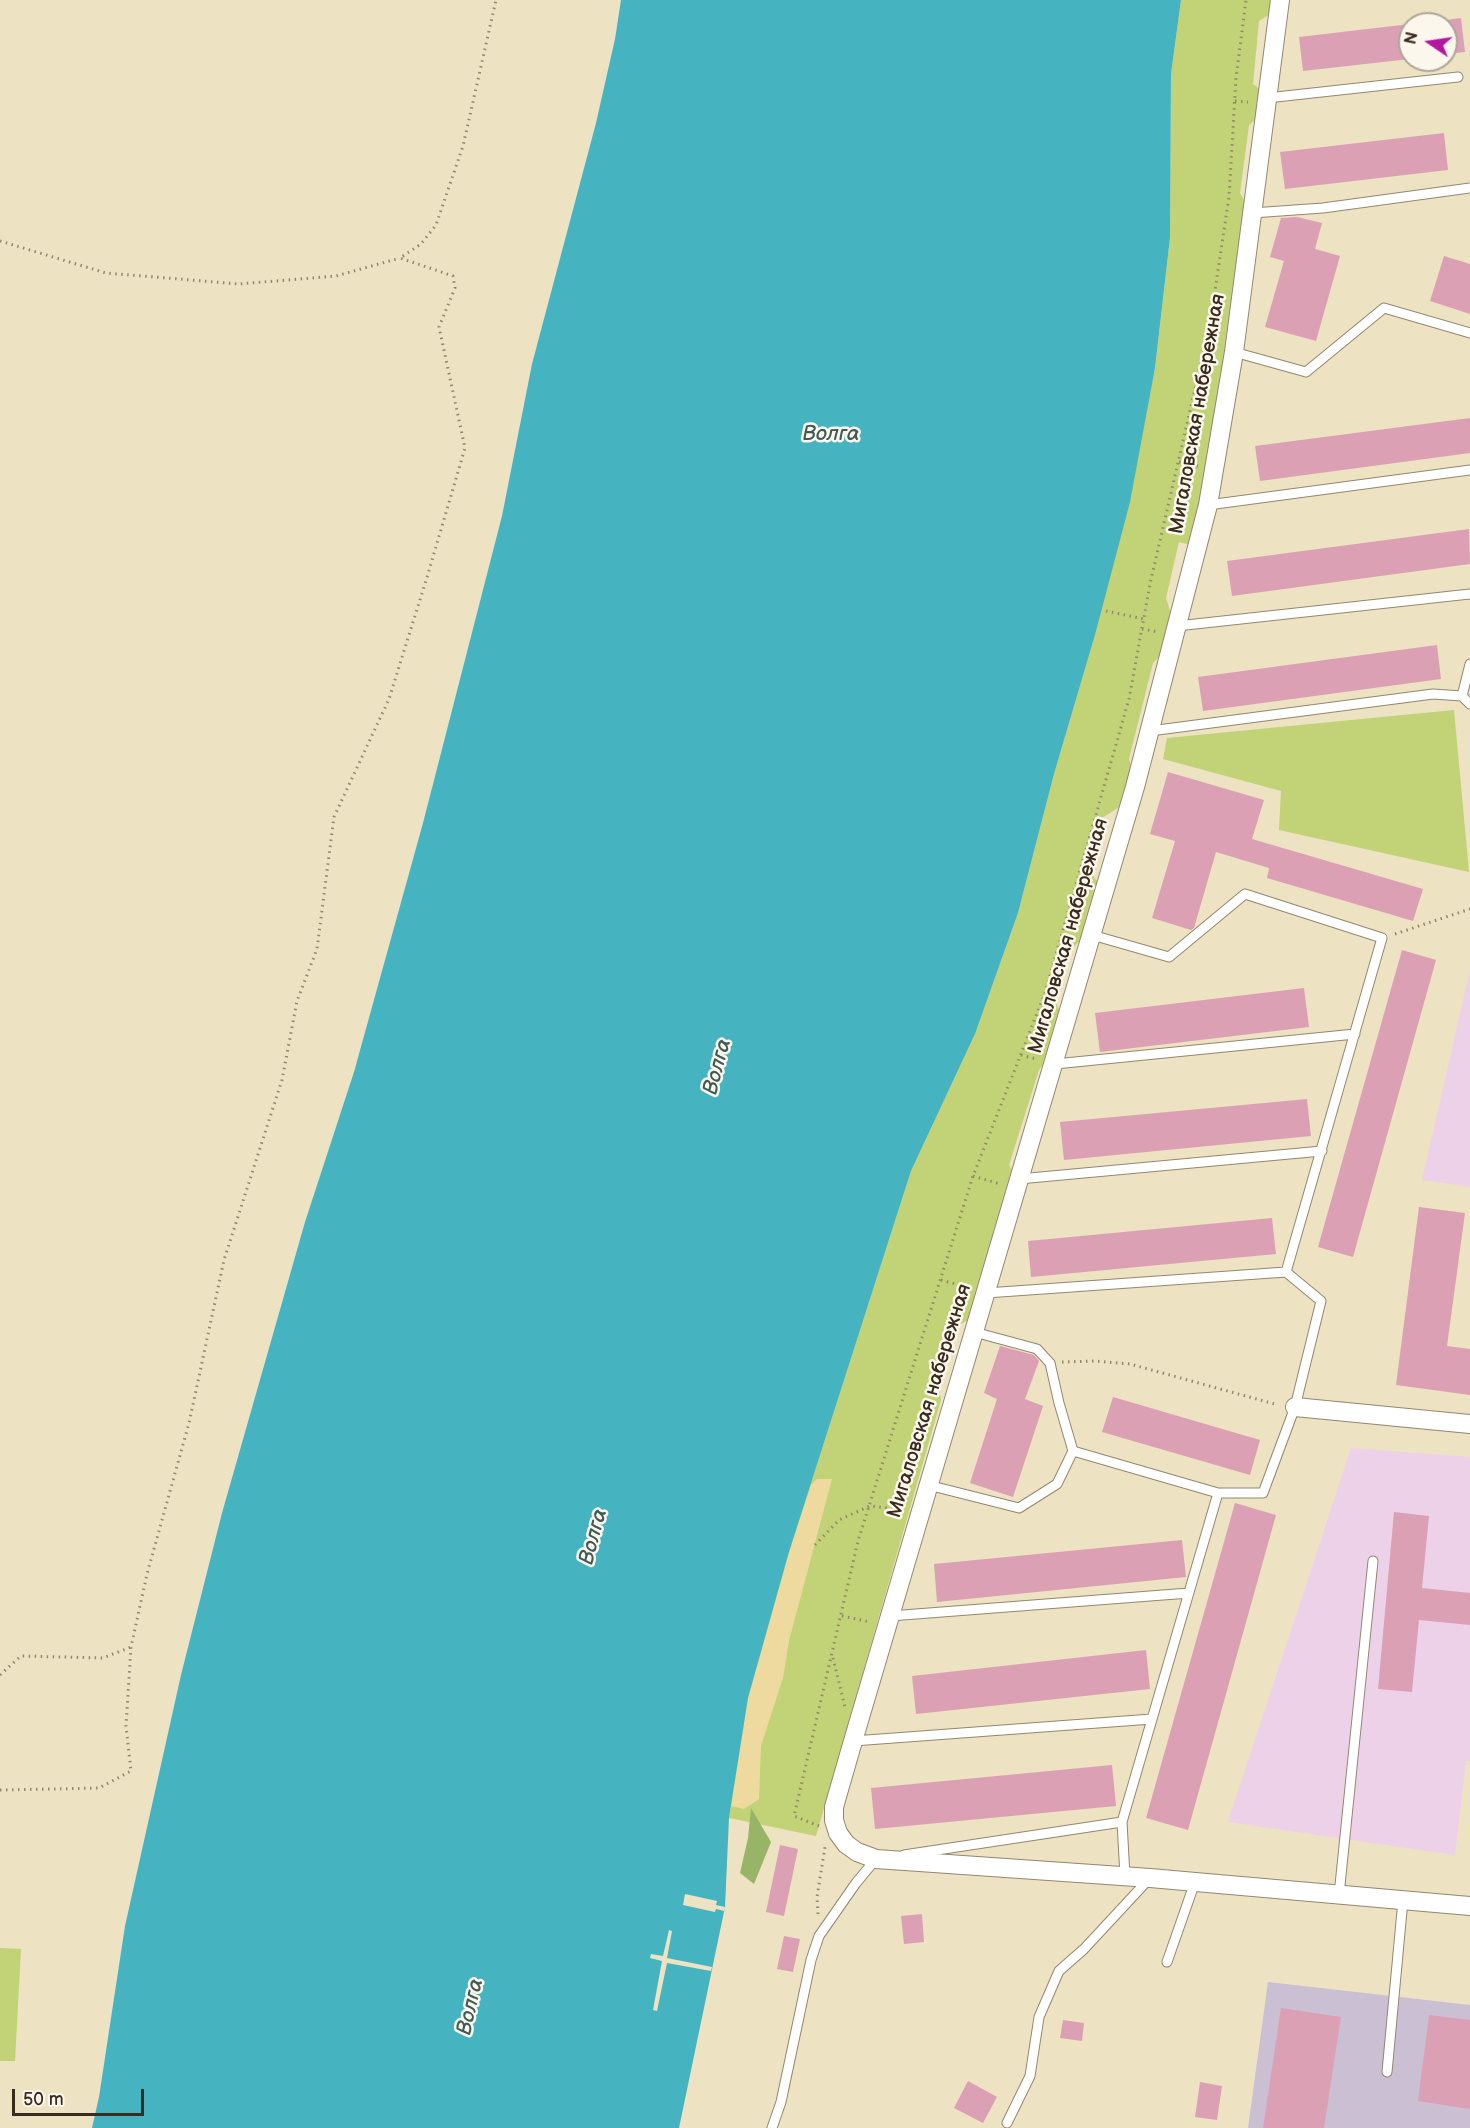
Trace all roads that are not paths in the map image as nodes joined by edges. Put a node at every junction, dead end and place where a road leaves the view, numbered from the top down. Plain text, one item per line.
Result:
1 (1280, 0) edge
2 (1458, 77) dead end
3 (1267, 98) junction
4 (1470, 188) edge
5 (1252, 213) junction
6 (1470, 333) edge
7 (1234, 352) junction
8 (1470, 470) edge
9 (1208, 505) junction
10 (1470, 594) edge
11 (1177, 626) junction
12 (1470, 664) edge
13 (1462, 696) junction
14 (1470, 704) edge
15 (1150, 730) junction
16 (1092, 935) junction
17 (1355, 1034) junction
18 (1055, 1064) junction
19 (1322, 1151) junction
20 (1019, 1179) junction
21 (1286, 1272) junction
22 (986, 1293) junction
23 (974, 1332) junction
24 (1294, 1407) junction
25 (1470, 1424) edge
26 (1074, 1451) junction
27 (928, 1485) junction
28 (1218, 1493) junction
29 (1373, 1561) dead end
30 (1189, 1593) junction
31 (888, 1621) junction
32 (1152, 1719) junction
33 (853, 1741) junction
34 (1122, 1822) junction
35 (869, 1856) junction
36 (1125, 1876) junction
37 (1150, 1878) junction
38 (1196, 1882) junction
39 (1339, 1895) junction
40 (1403, 1900) junction
41 (1470, 1906) edge
42 (1167, 1962) dead end
43 (1387, 2072) dead end
44 (1007, 2123) dead end
45 (772, 2128) edge

1 - 3 street, Мигаловская набережная
2 - 3 lane
3 - 5 street, Мигаловская набережная
4 - 5 lane
5 - 7 street, Мигаловская набережная
6 - 7 lane
7 - 9 street, Мигаловская набережная
8 - 9 lane
9 - 11 street, Мигаловская набережная
10 - 11 lane
11 - 15 street, Мигаловская набережная
12 - 13 lane
13 - 14 lane
13 - 15 lane
15 - 16 street, Мигаловская набережная
16 - 17 lane
16 - 18 street, Мигаловская набережная
17 - 18 lane
17 - 19 lane
18 - 20 street, Мигаловская набережная
19 - 20 lane
19 - 21 lane
20 - 22 street, Мигаловская набережная
21 - 22 lane
21 - 24 lane
22 - 23 street, Мигаловская набережная
23 - 26 lane
23 - 27 street, Мигаловская набережная
24 - 25 street
24 - 28 lane
26 - 27 lane
26 - 28 lane
27 - 31 street, Мигаловская набережная
28 - 30 lane
29 - 39 lane
30 - 31 lane
30 - 32 lane
31 - 33 street, Мигаловская набережная
32 - 33 lane
32 - 34 lane
33 - 35 street, Мигаловская набережная
34 - 35 lane
34 - 36 lane
35 - 36 street
35 - 45 lane
36 - 37 street
37 - 38 street
37 - 44 lane
38 - 39 street
38 - 42 lane
39 - 40 street
40 - 41 street
40 - 43 lane

